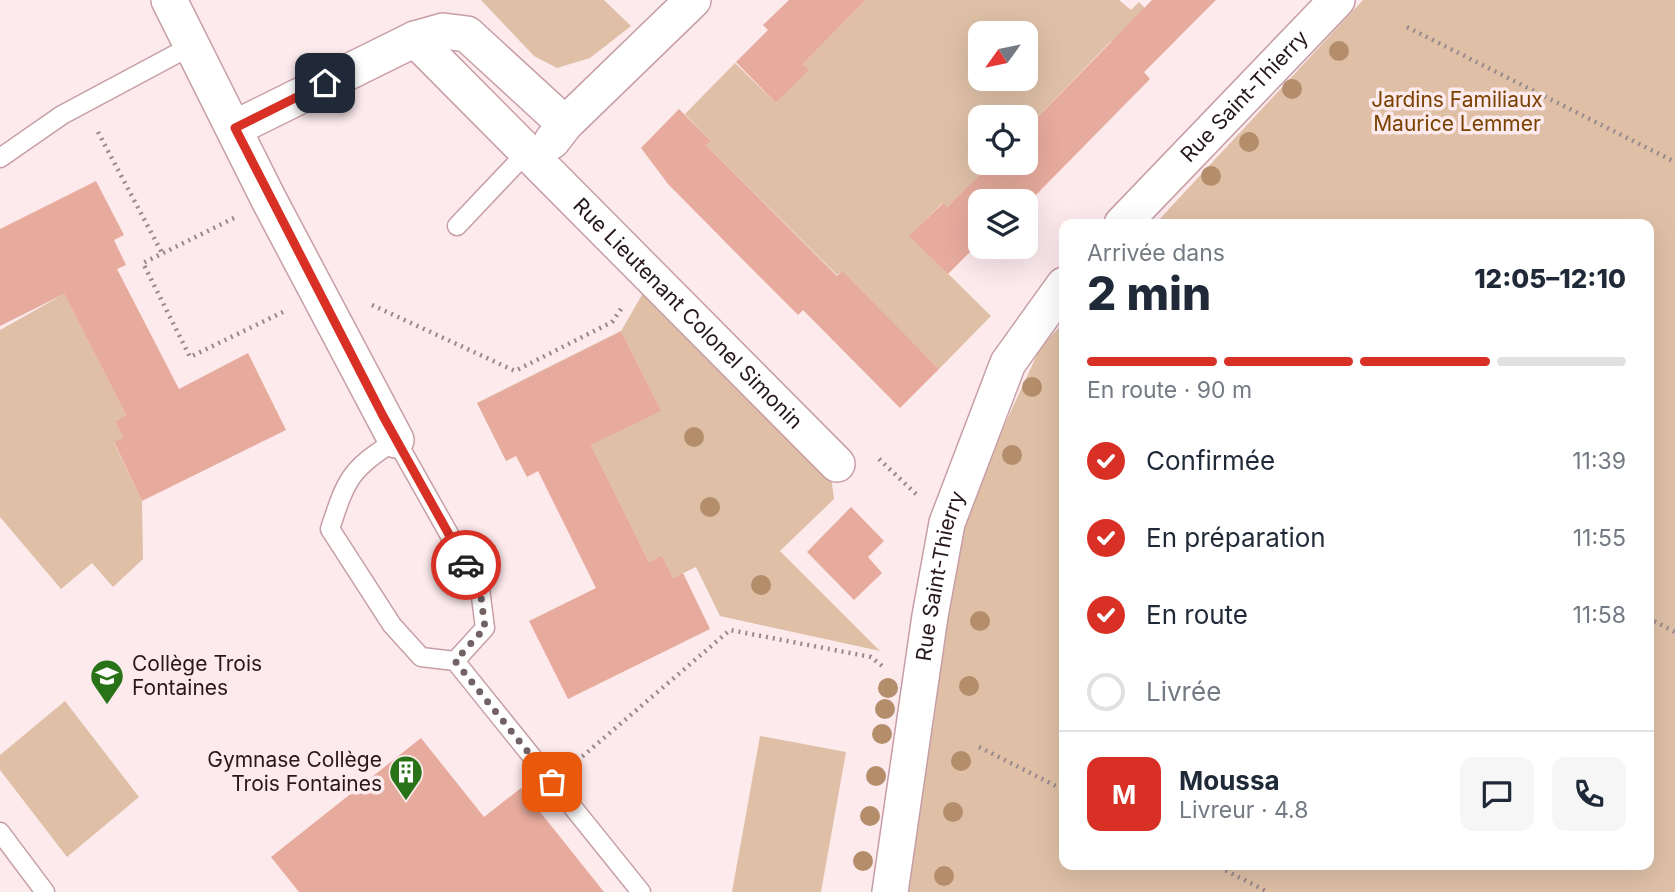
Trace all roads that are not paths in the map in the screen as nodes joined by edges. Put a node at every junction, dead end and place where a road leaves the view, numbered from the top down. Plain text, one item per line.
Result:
1 (169, 0) edge
2 (692, 0) edge
3 (1337, 0) edge
4 (415, 39) junction
5 (191, 46) junction
6 (565, 124) junction
7 (235, 128) junction
8 (533, 156) junction
9 (0, 158) edge
10 (1127, 219) edge
11 (457, 226) dead end
12 (1059, 292) edge
13 (396, 440) junction
14 (837, 464) road end
15 (455, 661) junction
16 (0, 832) edge
17 (45, 892) edge
18 (641, 892) edge
19 (890, 892) edge

1 - 5 street
2 - 6 street
3 - 10 street, Rue Saint-Thierry
4 - 6 street
4 - 7 street
4 - 8 street, Rue Lieutenant Colonel Simonin
5 - 7 street
5 - 9 lane
6 - 8 street
7 - 13 street
8 - 11 lane
8 - 14 street, Rue Lieutenant Colonel Simonin
12 - 19 street, Rue Saint-Thierry
13 - 15 lane
13 - 15 lane
15 - 18 lane
16 - 17 lane

